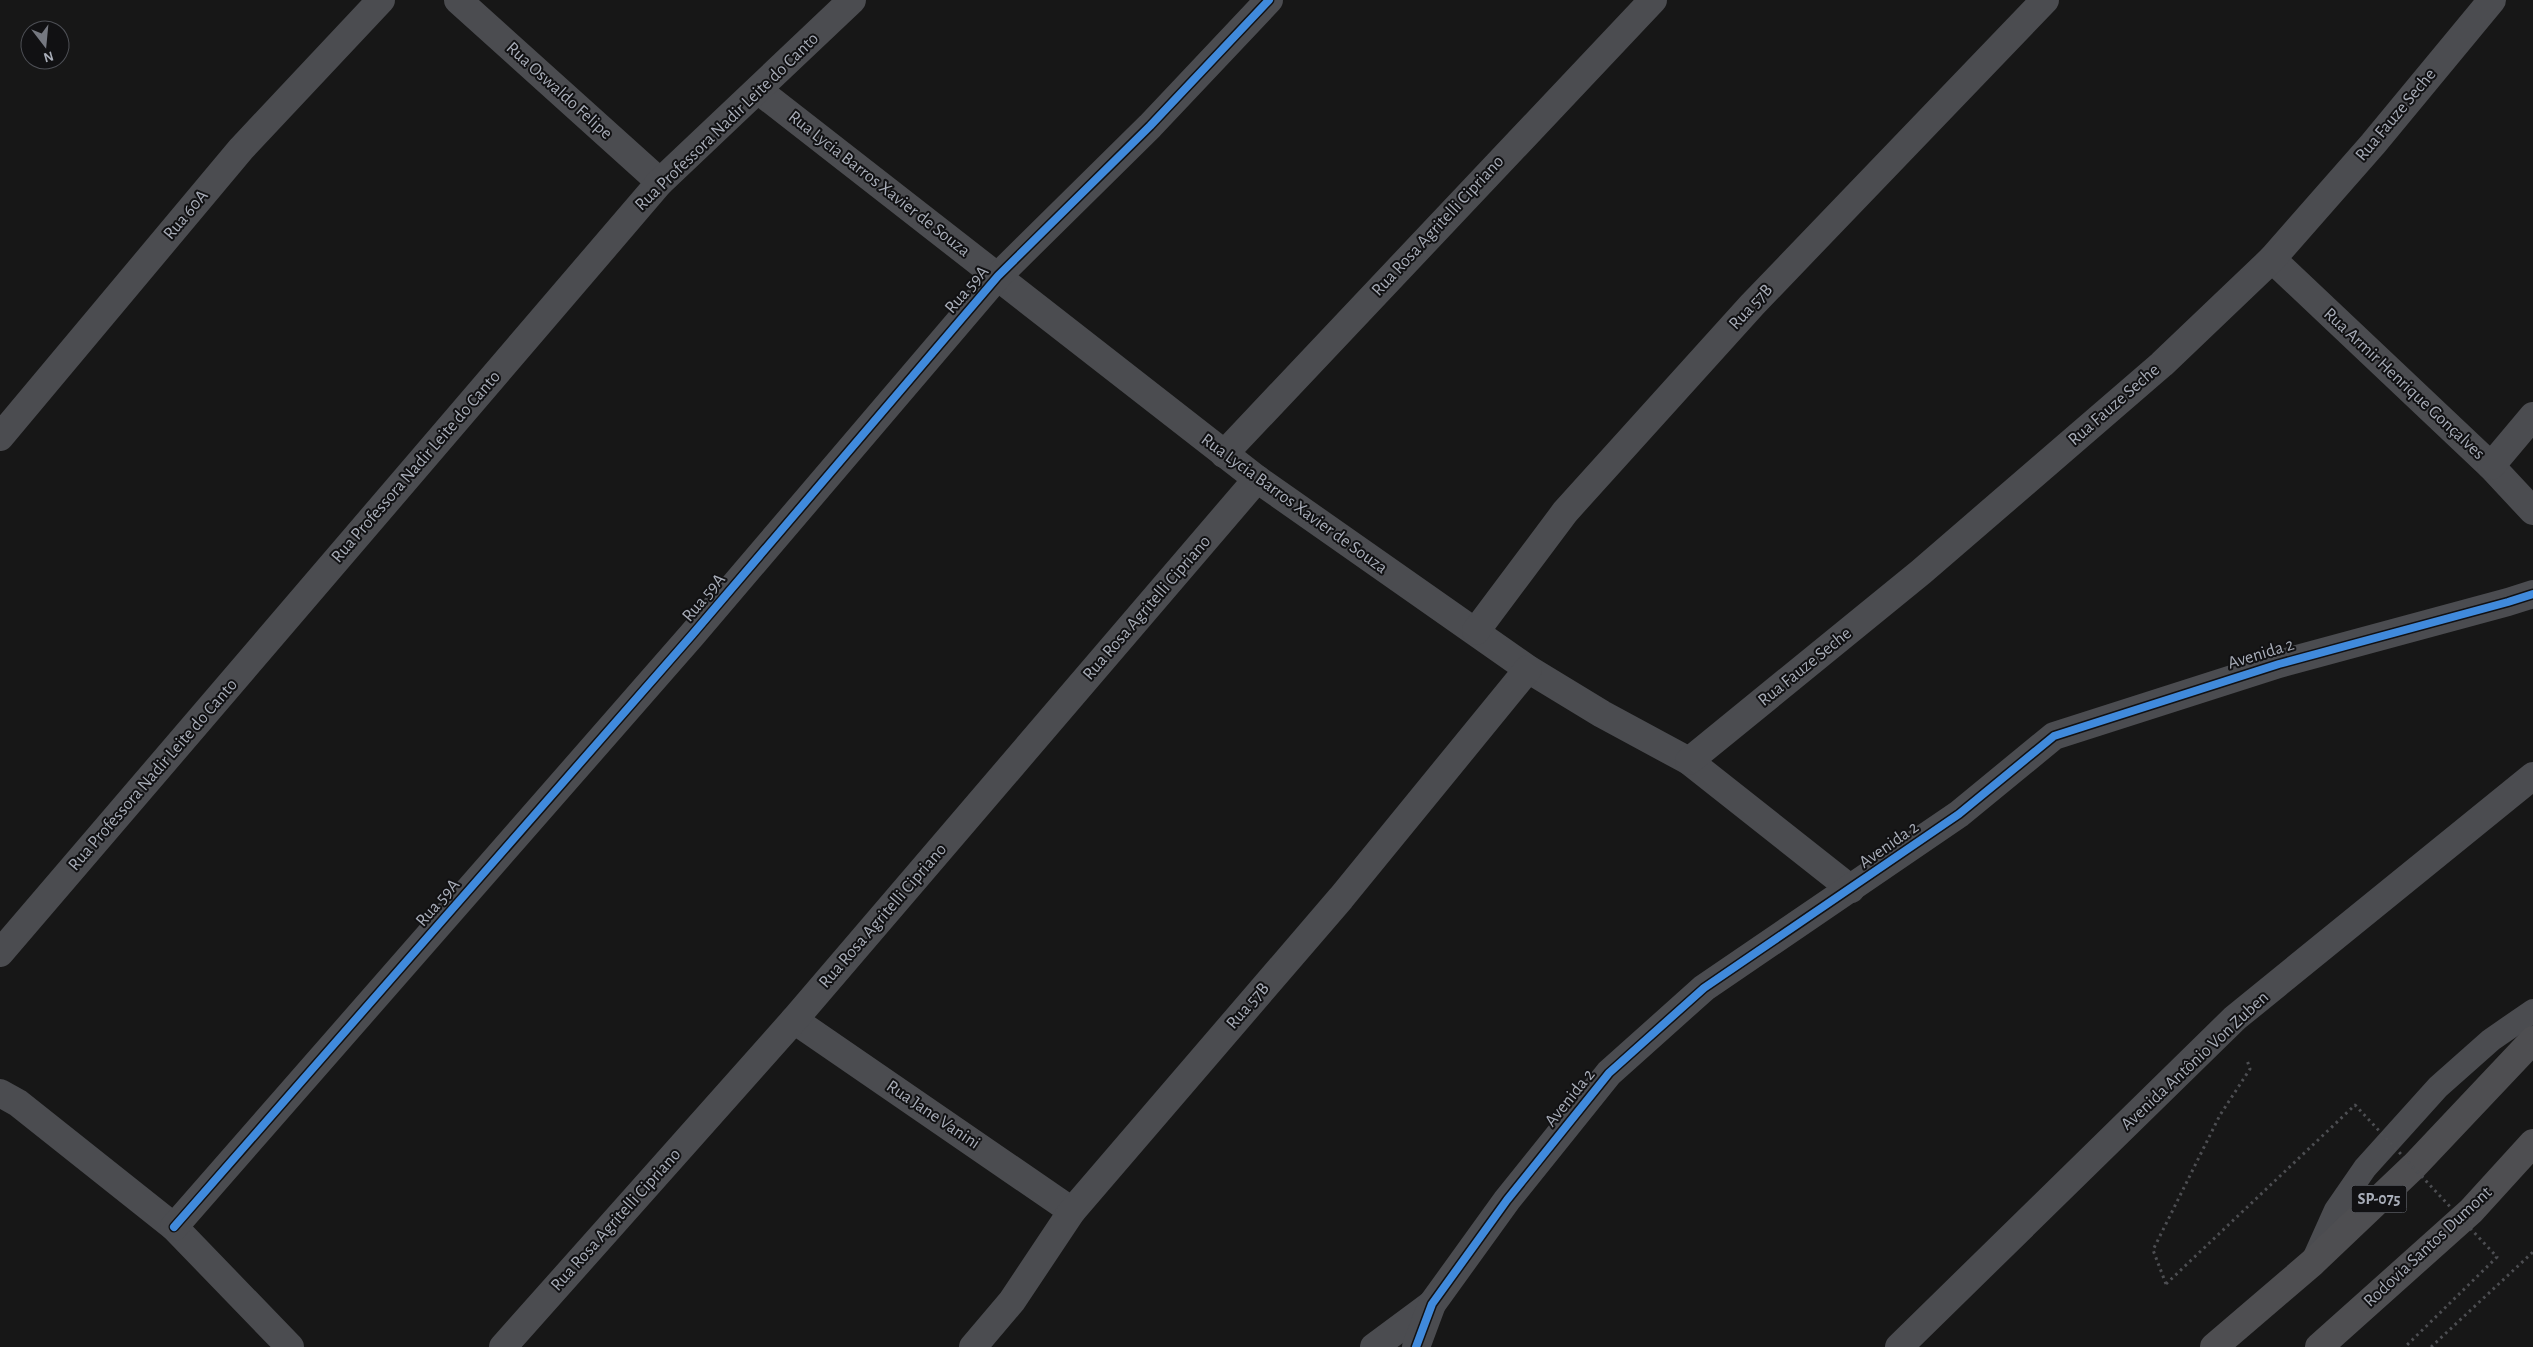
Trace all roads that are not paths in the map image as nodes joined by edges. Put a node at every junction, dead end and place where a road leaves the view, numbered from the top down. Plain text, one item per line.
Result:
1 (381, 0) edge
2 (458, 0) edge
3 (852, 0) edge
4 (1269, 0) edge
5 (1653, 0) edge
6 (2045, 0) edge
7 (2492, 0) edge
8 (758, 90) junction
9 (660, 182) junction
10 (2272, 259) junction
11 (998, 276) junction
12 (2533, 416) edge
13 (0, 437) edge
14 (1224, 454) junction
15 (2491, 466) junction
16 (1257, 479) junction
17 (2533, 511) edge
18 (2533, 594) edge
19 (1476, 631) junction
20 (1528, 669) junction
21 (1689, 761) junction
22 (2533, 776) edge
23 (1851, 889) junction
24 (0, 953) edge
25 (2533, 1011) edge
26 (794, 1020) junction
27 (2533, 1040) edge
28 (0, 1094) edge
29 (2533, 1143) edge
30 (1072, 1211) junction
31 (174, 1227) junction
32 (2312, 1263) junction
33 (1432, 1304) junction
34 (290, 1347) edge
35 (503, 1347) edge
36 (973, 1347) edge
37 (1374, 1347) edge
38 (1416, 1347) edge
39 (1899, 1347) edge
40 (2214, 1347) edge
41 (2319, 1347) edge

1 - 13 street, Rua 60A
2 - 9 street, Rua Oswaldo Felipe
3 - 8 street, Rua Professora Nadir Leite do Canto
4 - 11 street, Rua 59A
5 - 14 street, Rua Rosa Agritelli Cipriano
6 - 19 street, Rua 57B
7 - 10 street, Rua Fauze Seche
8 - 9 street, Rua Professora Nadir Leite do Canto
8 - 11 street, Rua Lycia Barros Xavier de Souza
9 - 24 street, Rua Professora Nadir Leite do Canto
10 - 15 street, Rua Armir Henrique Gonçalves
10 - 21 street, Rua Fauze Seche
11 - 14 street, Rua Lycia Barros Xavier de Souza
11 - 31 street, Rua 59A
12 - 15 street
14 - 16 street, Rua Lycia Barros Xavier de Souza
15 - 17 street, Rua Armir Henrique Gonçalves
16 - 19 street, Rua Lycia Barros Xavier de Souza
16 - 26 street, Rua Rosa Agritelli Cipriano
18 - 23 street, Avenida 2
19 - 20 street, Rua Lycia Barros Xavier de Souza
20 - 21 street, Rua Lycia Barros Xavier de Souza
20 - 30 street, Rua 57B
21 - 23 street, Rua Lycia Barros Xavier de Souza
22 - 39 street, Avenida Antônio Von Zuben
23 - 33 street, Avenida 2
25 - 32 lane
26 - 30 street, Rua Jane Vanini
26 - 35 street, Rua Rosa Agritelli Cipriano
27 - 32 highway, SP-075
28 - 31 street
29 - 41 highway, Rodovia Santos Dumont
30 - 36 street, Rua 57B
31 - 34 street
32 - 40 highway, SP-075
33 - 37 street
33 - 38 street, Avenida 2

